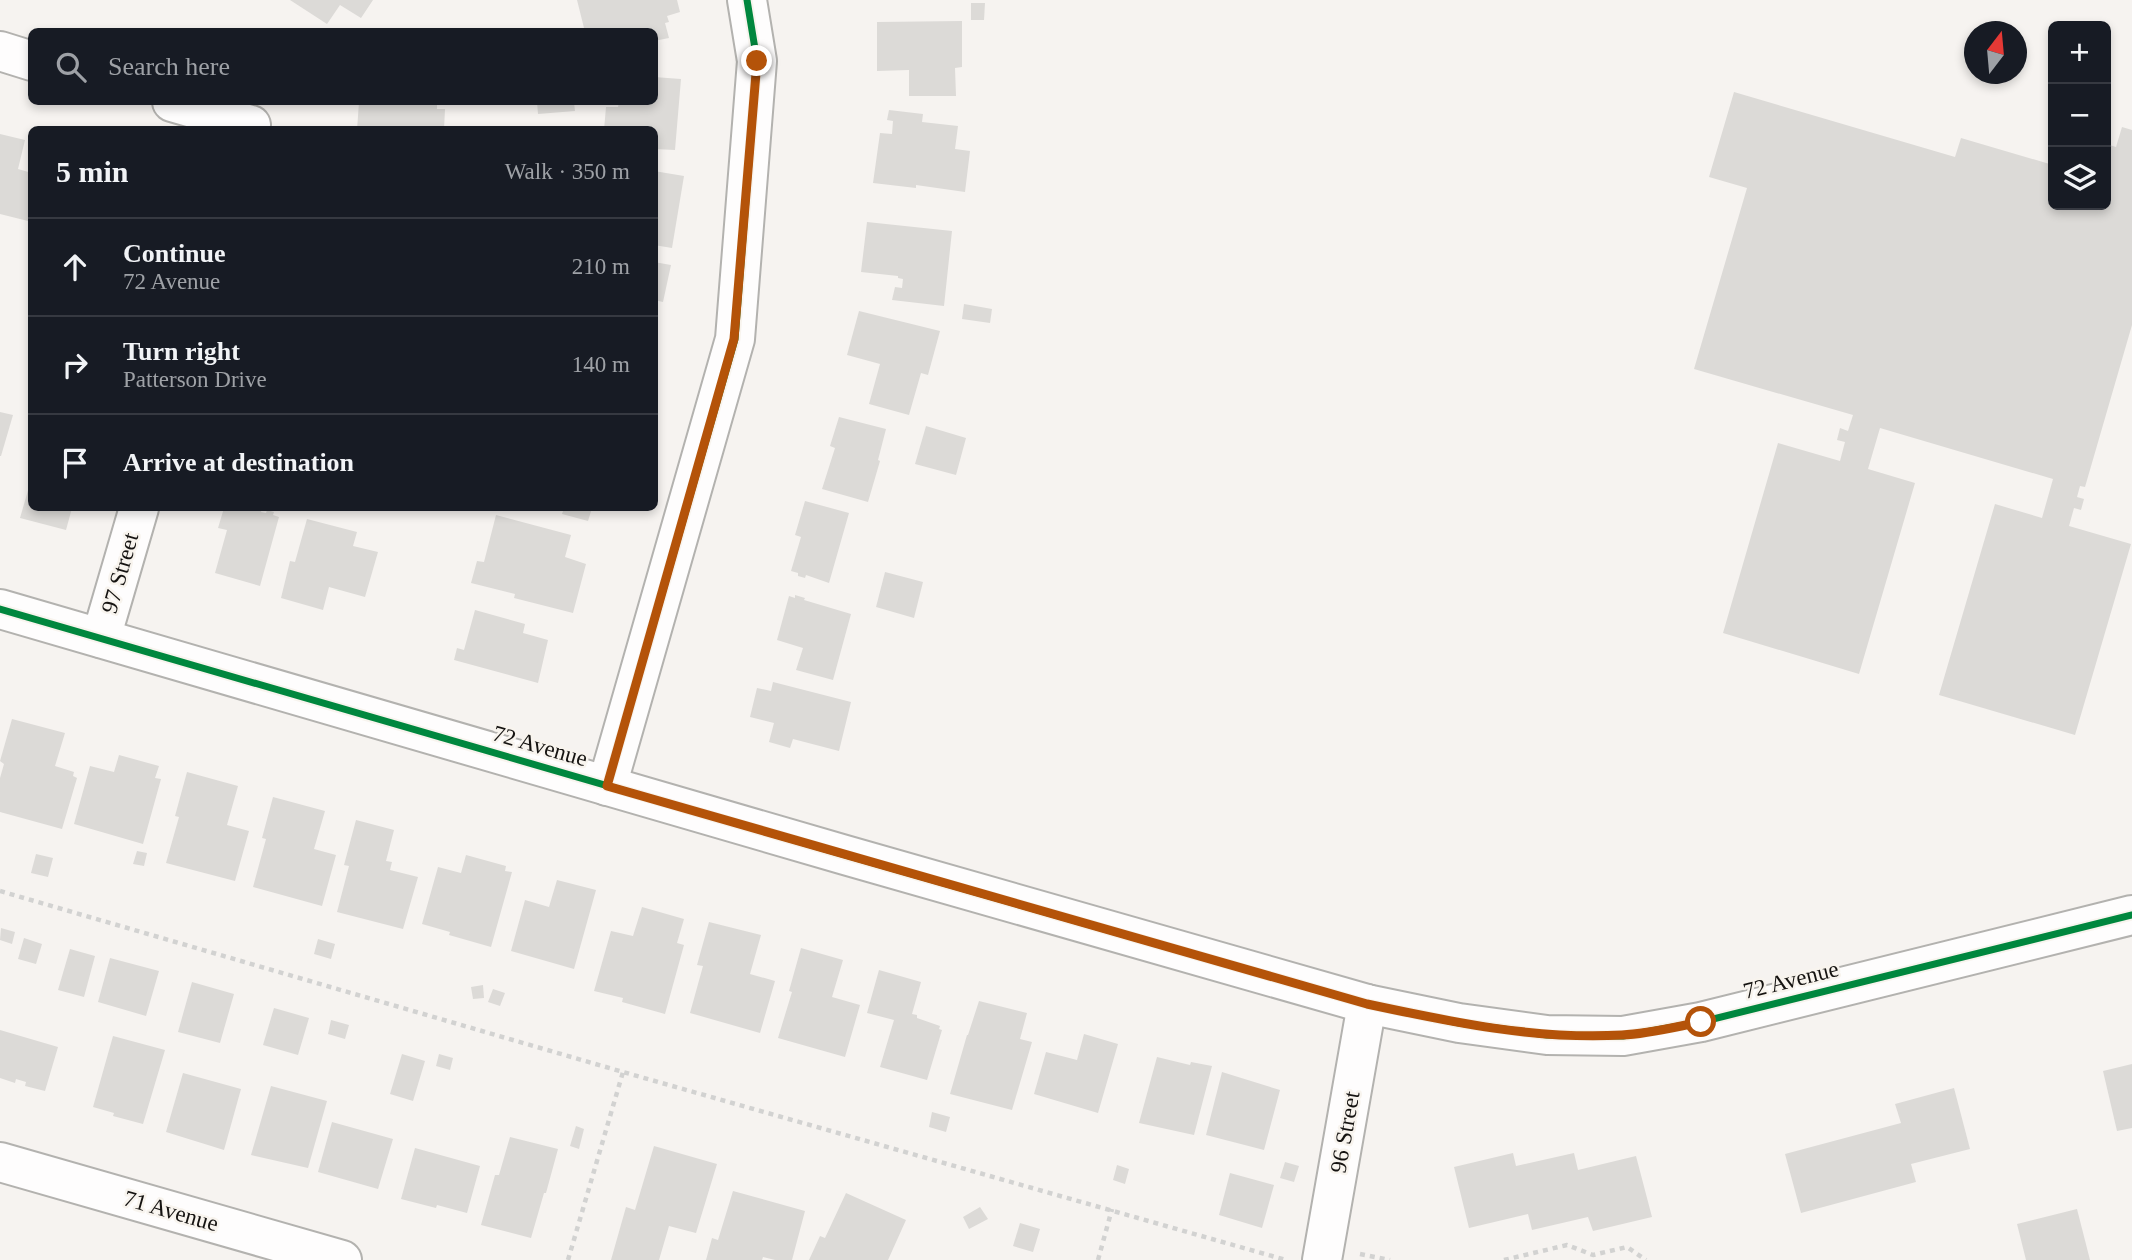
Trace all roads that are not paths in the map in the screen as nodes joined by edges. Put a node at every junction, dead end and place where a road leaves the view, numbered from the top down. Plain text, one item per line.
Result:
1 (747, 0) edge
2 (0, 51) edge
3 (28, 60) edge
4 (182, 105) edge
5 (251, 126) edge
6 (138, 511) edge
7 (0, 610) edge
8 (101, 638) junction
9 (607, 786) junction
10 (2132, 915) edge
11 (1367, 1004) junction
12 (0, 1162) edge
13 (1337, 1258) edge
14 (342, 1260) edge

1 - 9 street
2 - 3 street
4 - 5 street
6 - 8 street, 97 Street
7 - 8 street, 72 Avenue
8 - 9 street, 72 Avenue
9 - 11 street, 72 Avenue
10 - 11 street, 72 Avenue
11 - 13 street, 96 Street
12 - 14 street, 71 Avenue

